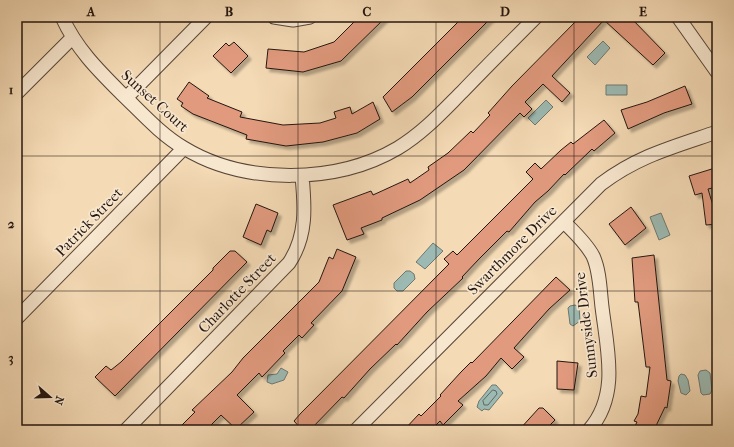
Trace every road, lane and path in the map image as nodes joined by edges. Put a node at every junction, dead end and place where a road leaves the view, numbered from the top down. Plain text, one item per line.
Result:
1 (62, 17) edge
2 (206, 17) edge
3 (274, 17) edge
4 (310, 17) edge
5 (536, 17) edge
6 (678, 17) edge
7 (72, 38) junction
8 (713, 55) edge
9 (717, 72) edge
10 (17, 93) edge
11 (126, 98) junction
12 (717, 132) edge
13 (184, 148) junction
14 (302, 176) junction
15 (564, 222) junction
16 (17, 318) edge
17 (126, 430) edge
18 (356, 430) edge
19 (588, 430) edge

1 - 7 street, Sunset Court
2 - 11 street
3 - 4 street
5 - 14 street
6 - 8 street
7 - 10 street
7 - 11 street, Sunset Court
8 - 9 street
11 - 13 street, Sunset Court
12 - 15 street, Swarthmore Drive
13 - 14 street, Sunset Court
13 - 16 street, Patrick Street
14 - 17 street, Charlotte Street
15 - 18 street, Swarthmore Drive
15 - 19 street, Sunnyside Drive

